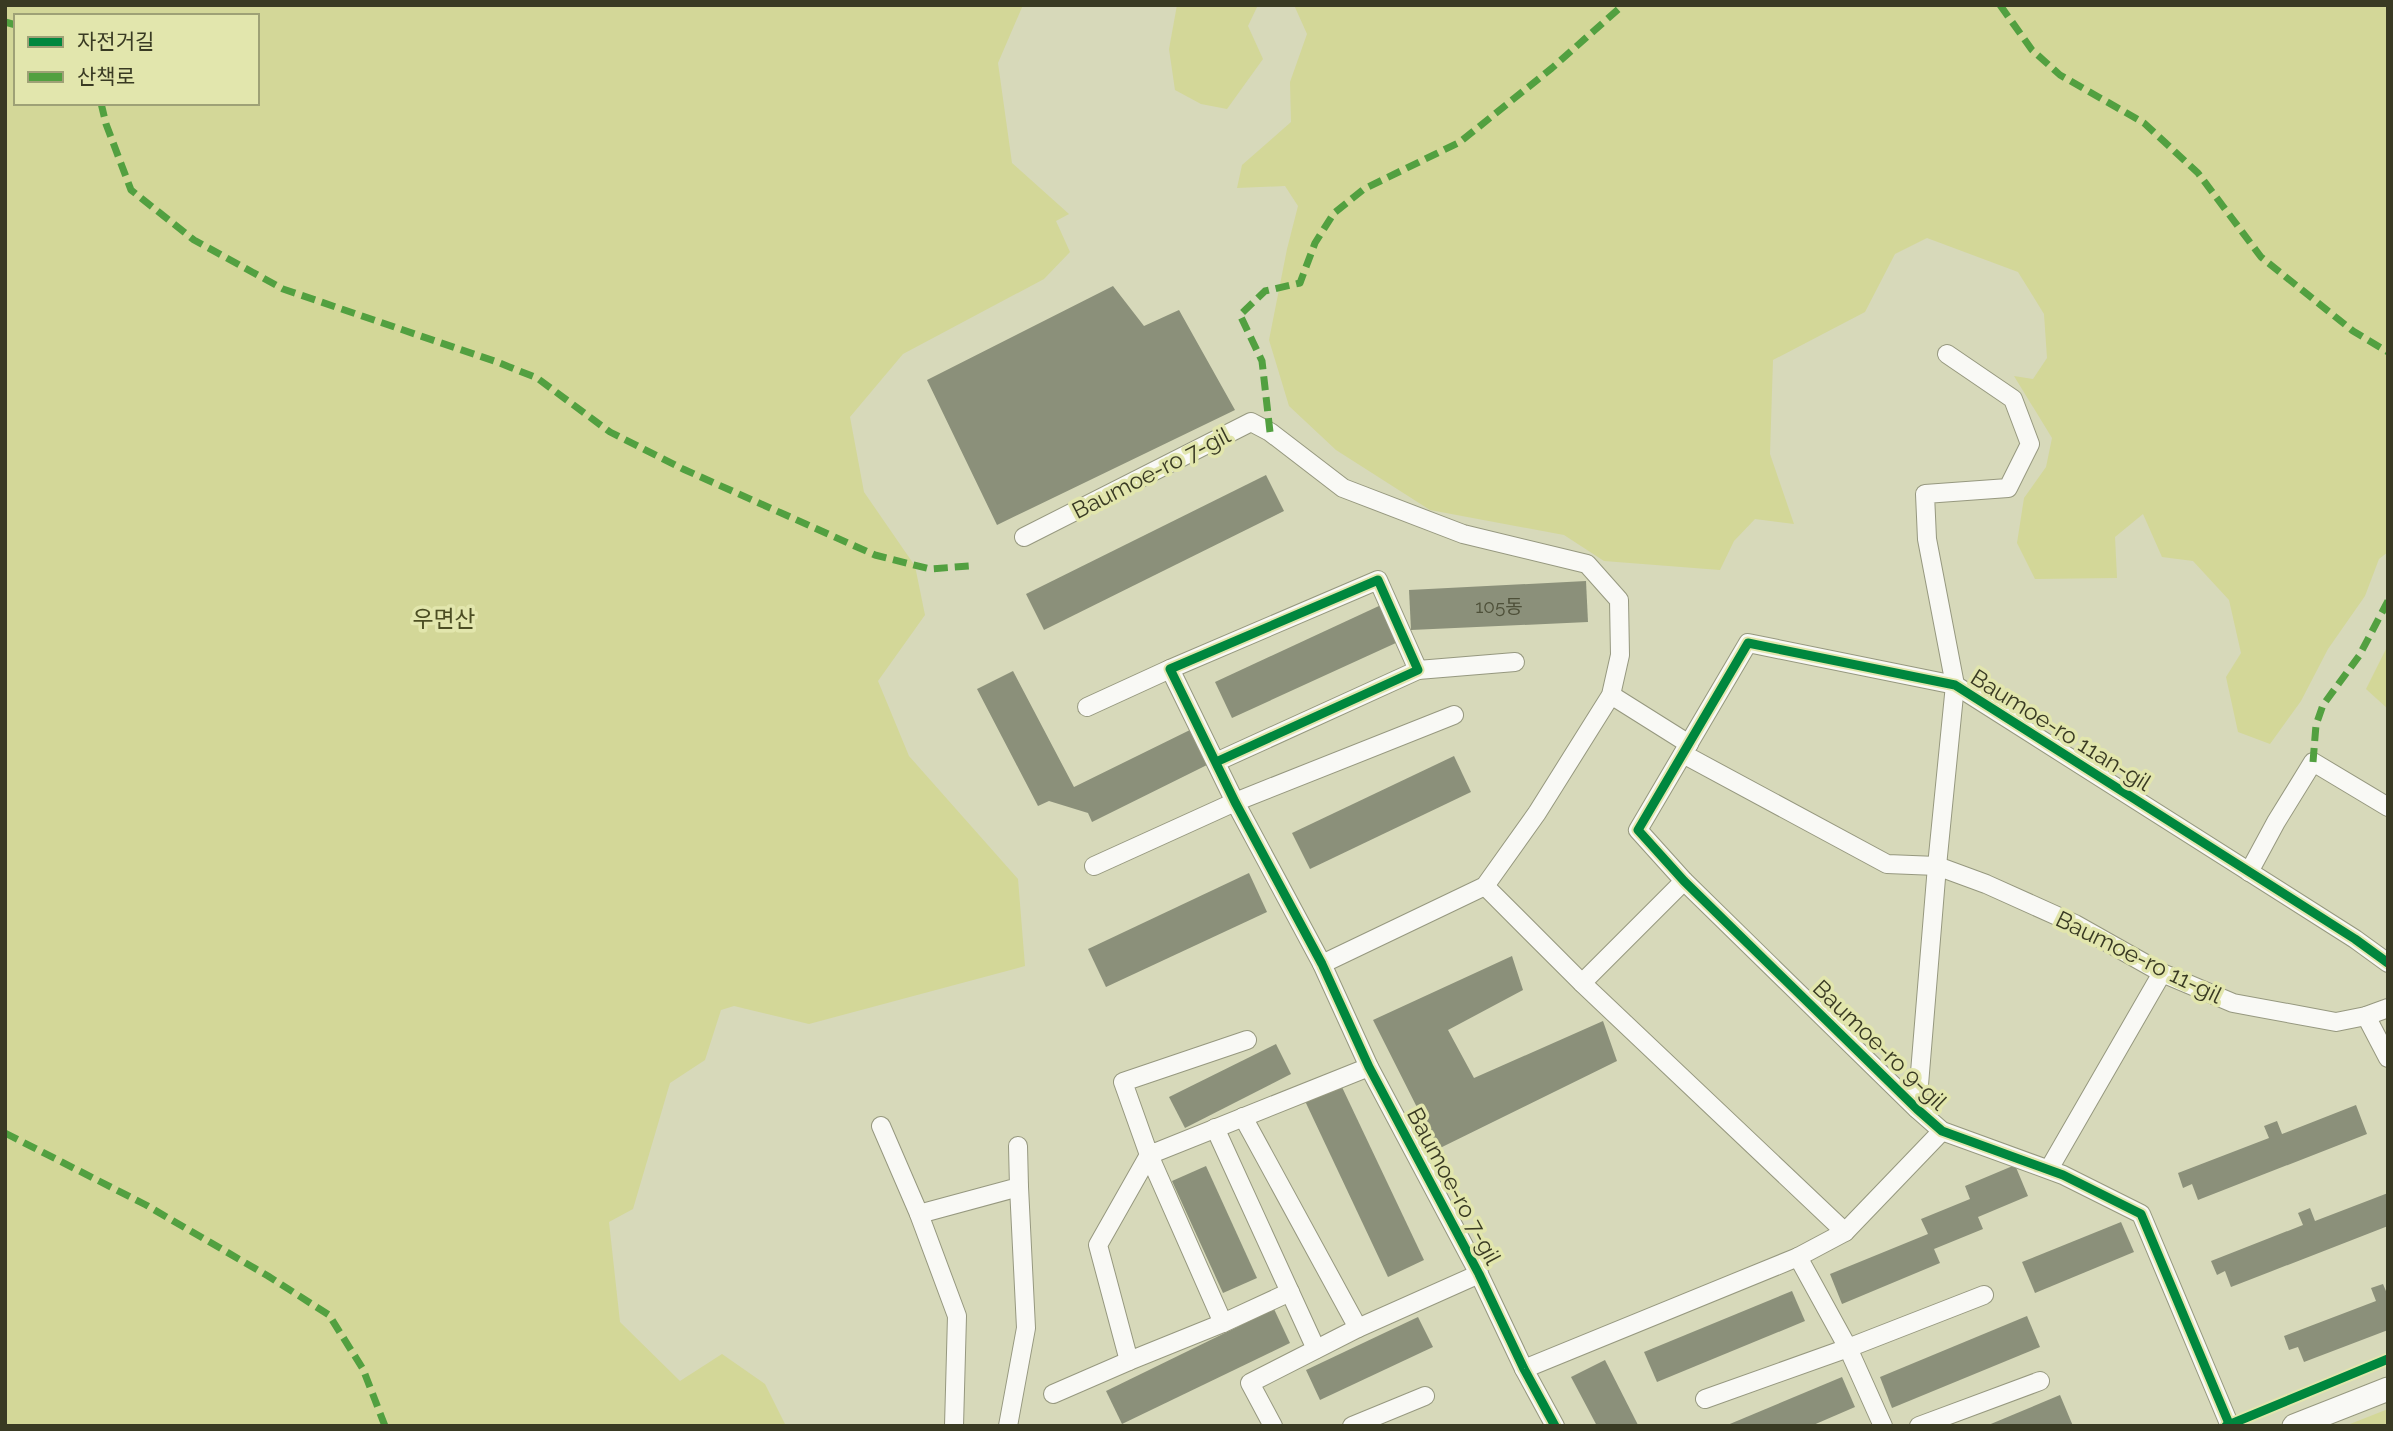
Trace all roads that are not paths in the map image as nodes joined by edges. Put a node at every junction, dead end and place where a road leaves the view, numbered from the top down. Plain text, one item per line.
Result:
1 (1947, 354) dead end
2 (1024, 537) dead end
3 (1515, 662) dead end
4 (1170, 669) junction
5 (1418, 670) junction
6 (1955, 685) junction
7 (1611, 695) junction
8 (1087, 707) dead end
9 (1454, 715) dead end
10 (1686, 749) junction
11 (1216, 762) junction
12 (1235, 802) junction
13 (2388, 807) edge
14 (1094, 866) dead end
15 (1937, 866) junction
16 (2249, 872) junction
17 (1684, 881) junction
18 (1485, 886) junction
19 (2388, 963) edge
20 (1322, 964) junction
21 (2162, 973) junction
22 (1582, 983) junction
23 (2388, 1008) edge
24 (2366, 1016) junction
25 (1247, 1040) dead end
26 (2388, 1058) edge
27 (1369, 1067) junction
28 (1917, 1109) junction
29 (1244, 1117) junction
30 (881, 1126) dead end
31 (1215, 1128) junction
32 (1942, 1130) junction
33 (1017, 1146) dead end
34 (1149, 1155) junction
35 (2049, 1169) junction
36 (1019, 1186) junction
37 (919, 1214) junction
38 (1845, 1232) junction
39 (1798, 1257) junction
40 (1479, 1274) junction
41 (1290, 1292) junction
42 (1984, 1295) dead end
43 (1223, 1323) junction
44 (1358, 1328) junction
45 (1316, 1349) junction
46 (1848, 1349) junction
47 (1129, 1361) junction
48 (1524, 1369) junction
49 (2040, 1381) dead end
50 (2388, 1389) edge
51 (1053, 1394) dead end
52 (1425, 1396) dead end
53 (1705, 1399) dead end
54 (954, 1426) edge
55 (1008, 1426) edge
56 (1273, 1426) edge
57 (1352, 1426) edge
58 (1555, 1426) edge
59 (1883, 1426) edge
60 (1919, 1426) edge
61 (2230, 1426) edge
62 (2294, 1426) edge

1 - 6 street, Baumoe-ro 11an-gil
2 - 7 street, Baumoe-ro 7-gil
3 - 5 street
4 - 5 street
4 - 8 street
4 - 11 street
5 - 11 street
6 - 10 street, Baumoe-ro 11an-gil
6 - 15 street
6 - 16 street, Baumoe-ro 11an-gil
7 - 10 street, Baumoe-ro 11-gil
7 - 18 street, Baumoe-ro 7-gil
9 - 12 street
10 - 15 street, Baumoe-ro 11-gil
10 - 17 street, Baumoe-ro 9-gil
11 - 12 street
12 - 14 street
12 - 20 street
13 - 16 street
15 - 21 street, Baumoe-ro 11-gil
15 - 28 street, Baumoe-ro 9-gil
16 - 19 street, Baumoe-ro 11an-gil
17 - 22 street
17 - 28 street, Baumoe-ro 9-gil
18 - 20 street, Baumoe-ro 7-gil
18 - 22 street
20 - 27 street, Baumoe-ro 7-gil
21 - 24 street, Baumoe-ro 11-gil
21 - 35 street
22 - 38 street
23 - 24 street, Baumoe-ro 11-gil
24 - 26 street
25 - 34 street
27 - 29 street
27 - 40 street, Baumoe-ro 7-gil
28 - 32 street, Baumoe-ro 9-gil
29 - 31 street
29 - 44 street
30 - 37 street
31 - 34 street
31 - 41 street
32 - 35 street, Baumoe-ro 9-gil
32 - 38 street
33 - 36 street
34 - 43 street
34 - 47 street
35 - 61 street, Baumoe-ro 9-gil
36 - 37 street
36 - 55 street
37 - 54 street
38 - 39 street
39 - 46 street
39 - 48 street
40 - 44 street
40 - 48 street, Baumoe-ro 7-gil
41 - 43 street
41 - 45 street
42 - 46 street
43 - 47 street
44 - 45 street
45 - 56 street
46 - 53 street
46 - 59 street
47 - 51 street
48 - 58 street, Baumoe-ro 7-gil
49 - 60 street
50 - 62 street
52 - 57 street

